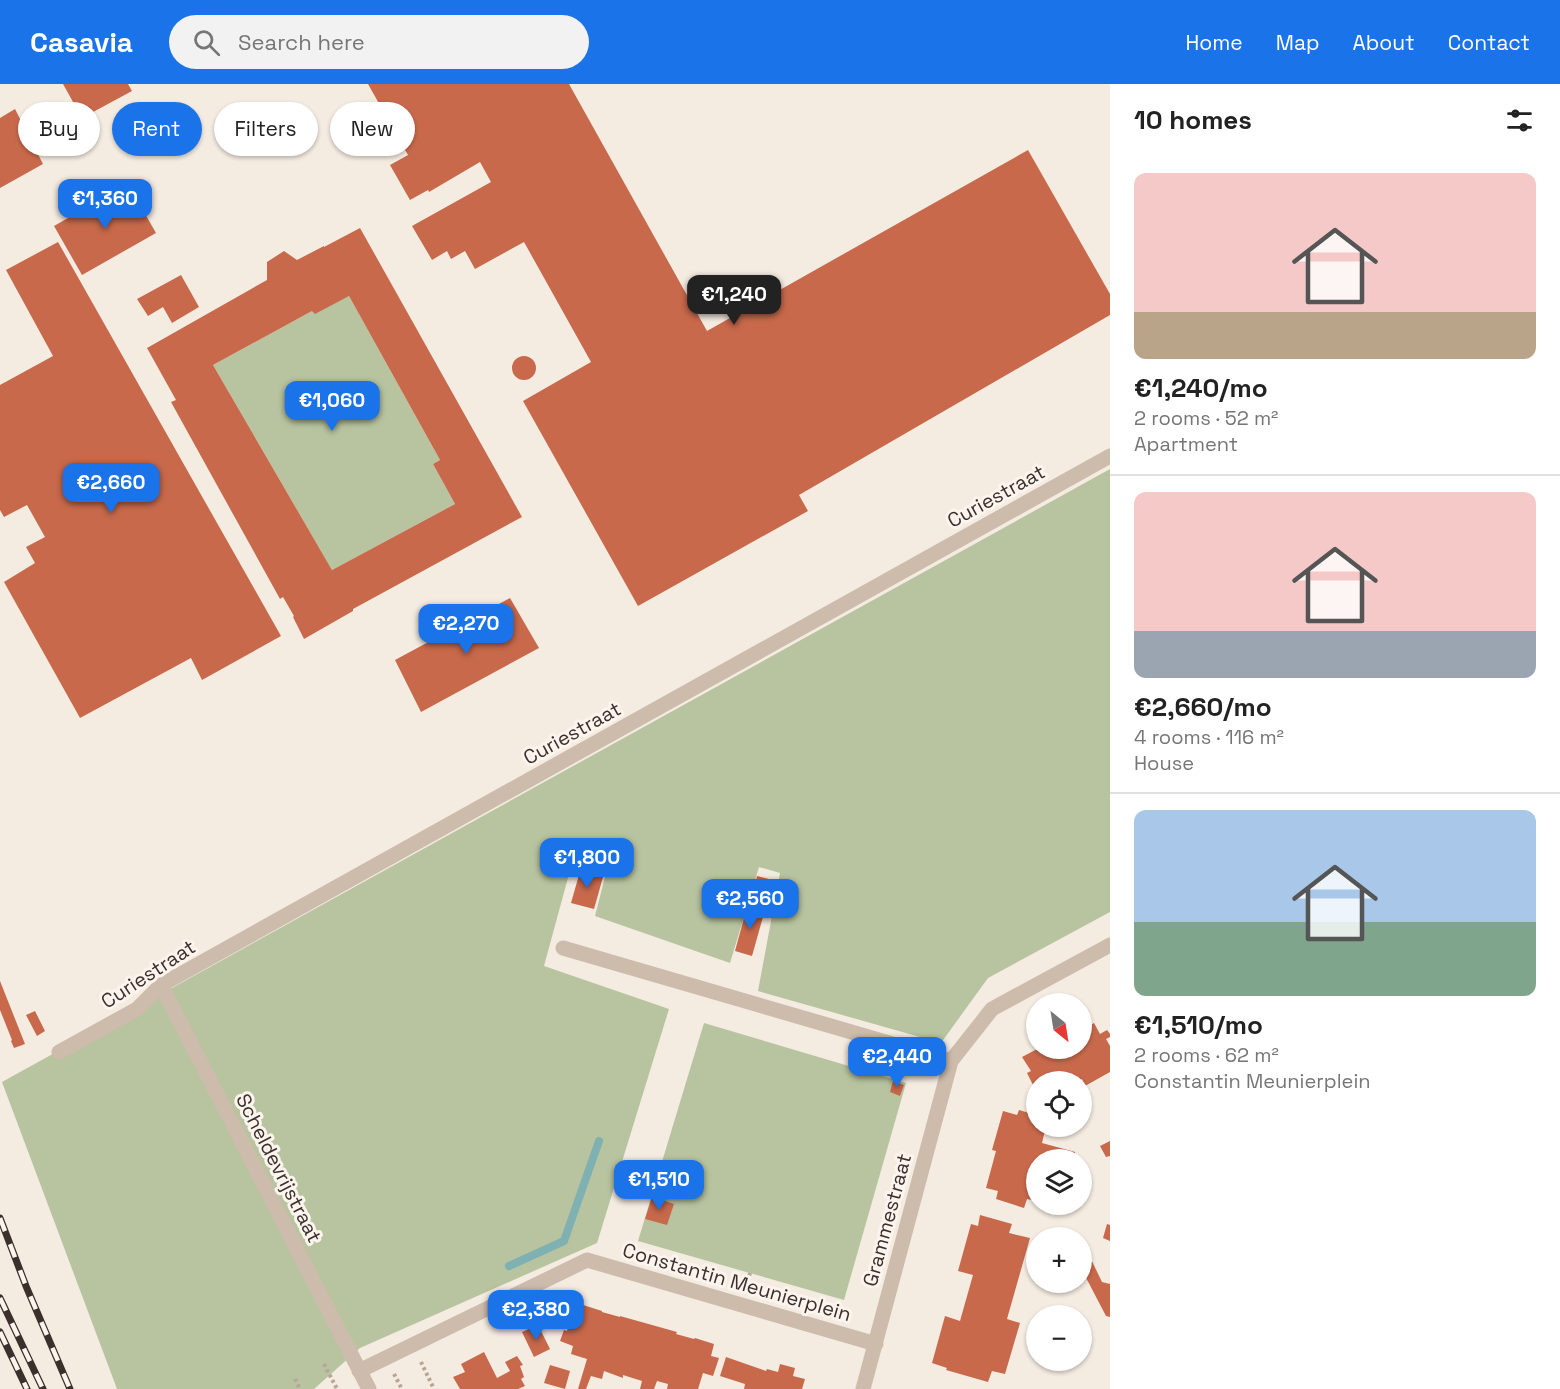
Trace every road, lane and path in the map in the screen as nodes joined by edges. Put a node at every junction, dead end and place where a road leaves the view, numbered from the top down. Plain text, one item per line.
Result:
1 (1110, 456) edge
2 (1110, 945) edge
3 (563, 948) dead end
4 (161, 985) junction
5 (58, 1052) dead end
6 (951, 1062) junction
7 (876, 1344) junction
8 (412, 1345) junction
9 (324, 1364) dead end
10 (359, 1371) junction
11 (296, 1379) dead end
12 (300, 1389) edge
13 (337, 1389) edge
14 (369, 1389) edge
15 (434, 1389) edge
16 (862, 1389) edge

1 - 4 street, Curiestraat
2 - 6 street
3 - 6 street
4 - 5 street, Curiestraat
4 - 10 street, Scheldevrijstraat
6 - 7 street, Grammestraat
7 - 8 street, Constantin Meunierplein
7 - 16 street, Grammestraat
8 - 10 street
8 - 15 path
9 - 13 path
10 - 14 street, Scheldevrijstraat
11 - 12 path

